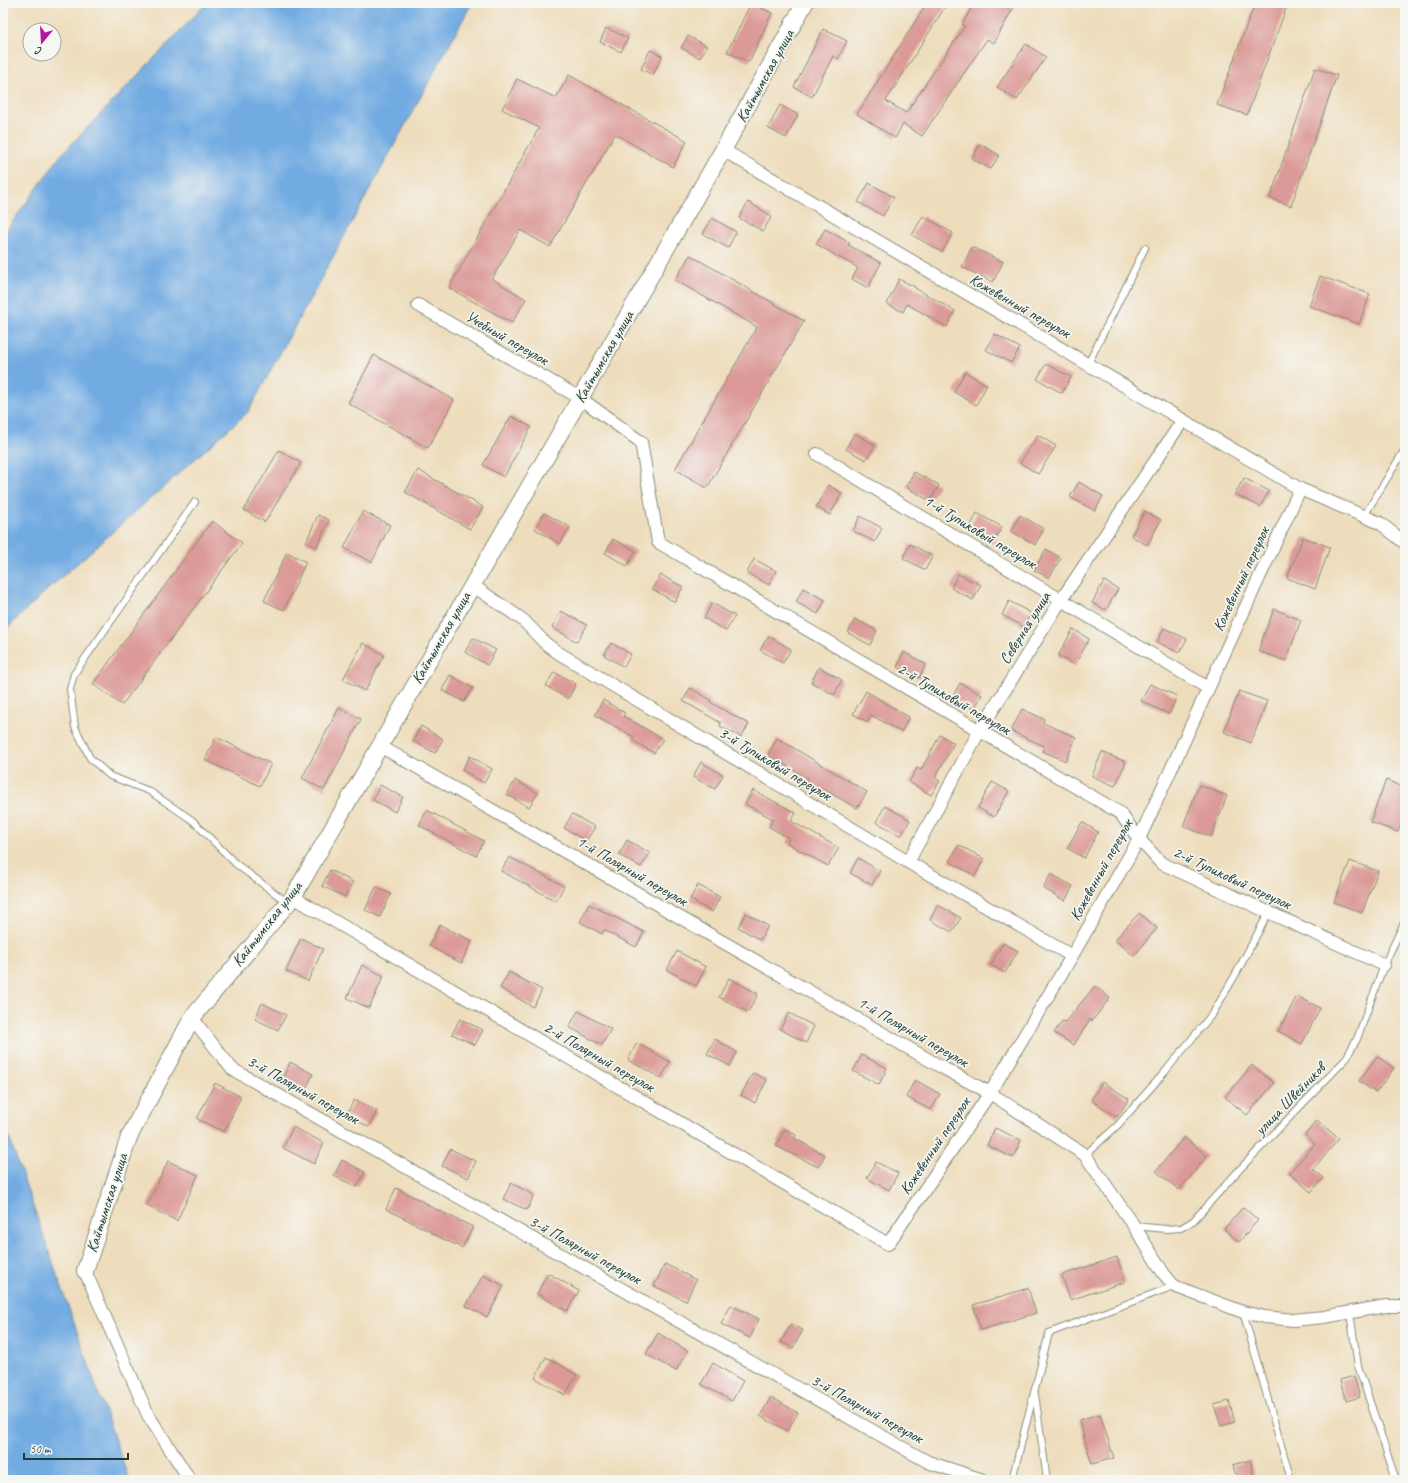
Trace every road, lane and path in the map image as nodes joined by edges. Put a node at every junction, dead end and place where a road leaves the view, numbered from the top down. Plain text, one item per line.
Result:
1 (806, 3) edge
2 (723, 150) junction
3 (1145, 248) dead end
4 (418, 305) dead end
5 (1088, 364) junction
6 (580, 398) junction
7 (1183, 420) junction
8 (1405, 449) edge
9 (817, 454) dead end
10 (1300, 489) junction
11 (195, 502) dead end
12 (1364, 516) junction
13 (1405, 543) edge
14 (472, 585) junction
15 (1061, 600) junction
16 (1208, 688) junction
17 (979, 732) junction
18 (380, 746) junction
19 (1139, 839) junction
20 (908, 862) junction
21 (290, 900) junction
22 (1269, 912) junction
23 (1405, 921) edge
24 (1072, 956) junction
25 (1384, 965) junction
26 (192, 1018) junction
27 (990, 1093) junction
28 (1085, 1155) junction
29 (1134, 1226) junction
30 (888, 1244) joint
31 (85, 1271) joint
32 (1174, 1286) junction
33 (1404, 1305) edge
34 (1243, 1312) junction
35 (1350, 1313) junction
36 (1034, 1391) junction
37 (190, 1480) edge
38 (983, 1480) edge
39 (1012, 1480) edge
40 (1047, 1480) edge
41 (1291, 1480) edge
42 (1396, 1480) edge

1 - 2 street, Кайтымская улица
2 - 5 street, Кожевенный переулок
2 - 6 street, Кайтымская улица
3 - 5 lane
4 - 6 street, Учебный переулок
5 - 7 street, Кожевенный переулок
6 - 14 street, Кайтымская улица
6 - 17 street, 2-й Тупиковый переулок
7 - 10 street, Кожевенный переулок
7 - 15 street, Северная улица
8 - 12 lane
9 - 15 street, 1-й Тупиковый переулок
10 - 12 street, Кожевенный переулок
10 - 16 street, Кожевенный переулок
11 - 21 lane
12 - 13 street, Кожевенный переулок
14 - 18 street, Кайтымская улица
14 - 20 street, 3-й Тупиковый переулок
15 - 16 street, 1-й Тупиковый переулок
15 - 17 street, Северная улица
16 - 19 street, Кожевенный переулок
17 - 19 street, 2-й Тупиковый переулок
17 - 20 street, Северная улица
18 - 21 street, Кайтымская улица
18 - 27 street, 1-й Полярный переулок
19 - 22 street, 2-й Тупиковый переулок
19 - 24 street, Кожевенный переулок
20 - 24 street, 3-й Тупиковый переулок
21 - 26 street, Кайтымская улица
21 - 30 street, 2-й Полярный переулок
22 - 25 street, 2-й Тупиковый переулок
22 - 28 lane
23 - 25 lane, улица Швейников
24 - 27 street, Кожевенный переулок
25 - 29 lane, улица Швейников
26 - 31 street, Кайтымская улица
26 - 38 street, 3-й Полярный переулок
27 - 28 street, 1-й Полярный переулок
27 - 30 street, Кожевенный переулок
28 - 29 street, 1-й Полярный переулок
29 - 32 street, 1-й Полярный переулок
31 - 37 street
32 - 34 street
32 - 36 lane
33 - 35 street
34 - 35 street
34 - 41 lane
35 - 42 lane
36 - 39 lane
36 - 40 lane

